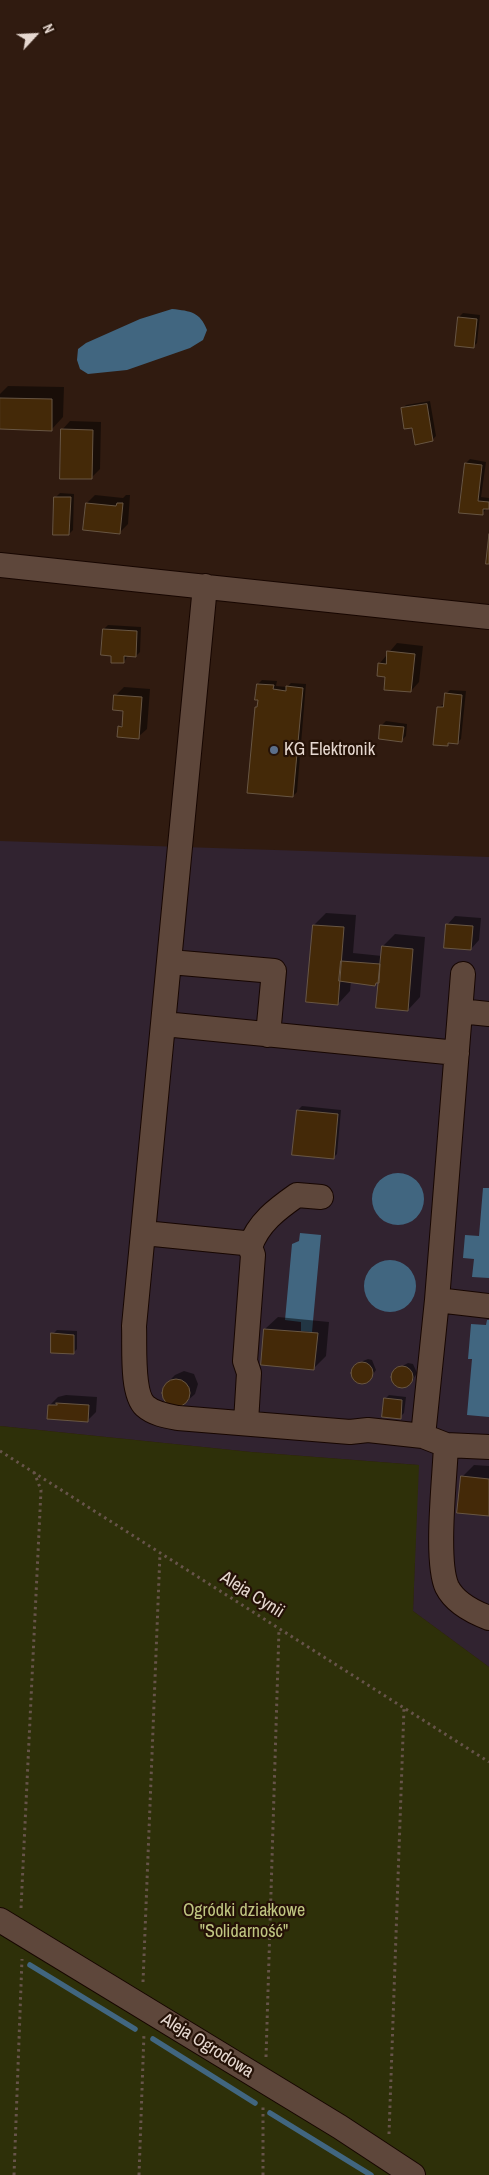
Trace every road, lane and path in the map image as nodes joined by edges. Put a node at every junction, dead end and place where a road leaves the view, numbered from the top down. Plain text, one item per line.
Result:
1 (0, 565) edge
2 (205, 586) junction
3 (489, 617) edge
4 (170, 962) junction
5 (463, 974) dead end
6 (460, 1011) junction
7 (489, 1014) edge
8 (164, 1024) junction
9 (268, 1035) junction
10 (457, 1053) junction
11 (321, 1197) dead end
12 (144, 1233) junction
13 (250, 1247) junction
14 (437, 1300) junction
15 (489, 1306) edge
16 (246, 1422) junction
17 (423, 1436) junction
18 (446, 1445) junction
19 (489, 1447) edge
20 (0, 1451) edge
21 (34, 1472) junction
22 (160, 1552) junction
23 (489, 1618) edge
24 (279, 1628) junction
25 (404, 1708) junction
26 (489, 1762) edge
27 (0, 1920) edge
28 (23, 1935) junction
29 (144, 2007) junction
30 (264, 2081) junction
31 (388, 2159) junction
32 (14, 2175) edge
33 (139, 2175) edge
34 (263, 2175) edge
35 (412, 2175) edge

1 - 2 street
2 - 3 street
2 - 4 street
4 - 8 street
4 - 9 street
5 - 6 street
6 - 7 street
6 - 10 street
8 - 9 street
8 - 12 street
9 - 10 street
10 - 14 street
11 - 13 street
12 - 13 street
12 - 16 street
13 - 16 street
14 - 15 street
14 - 17 street
16 - 17 street
17 - 18 street
18 - 19 street
18 - 23 street
20 - 21 path, Aleja Cynii
21 - 22 path, Aleja Cynii
21 - 28 path
22 - 24 path, Aleja Cynii
22 - 29 path
24 - 25 path, Aleja Cynii
24 - 30 path
25 - 26 path, Aleja Cynii
25 - 31 path
27 - 28 street, Aleja Ogrodowa
28 - 29 street, Aleja Ogrodowa
28 - 32 path
29 - 30 street, Aleja Ogrodowa
29 - 33 path
30 - 31 street, Aleja Ogrodowa
30 - 34 path
31 - 35 street, Aleja Ogrodowa

